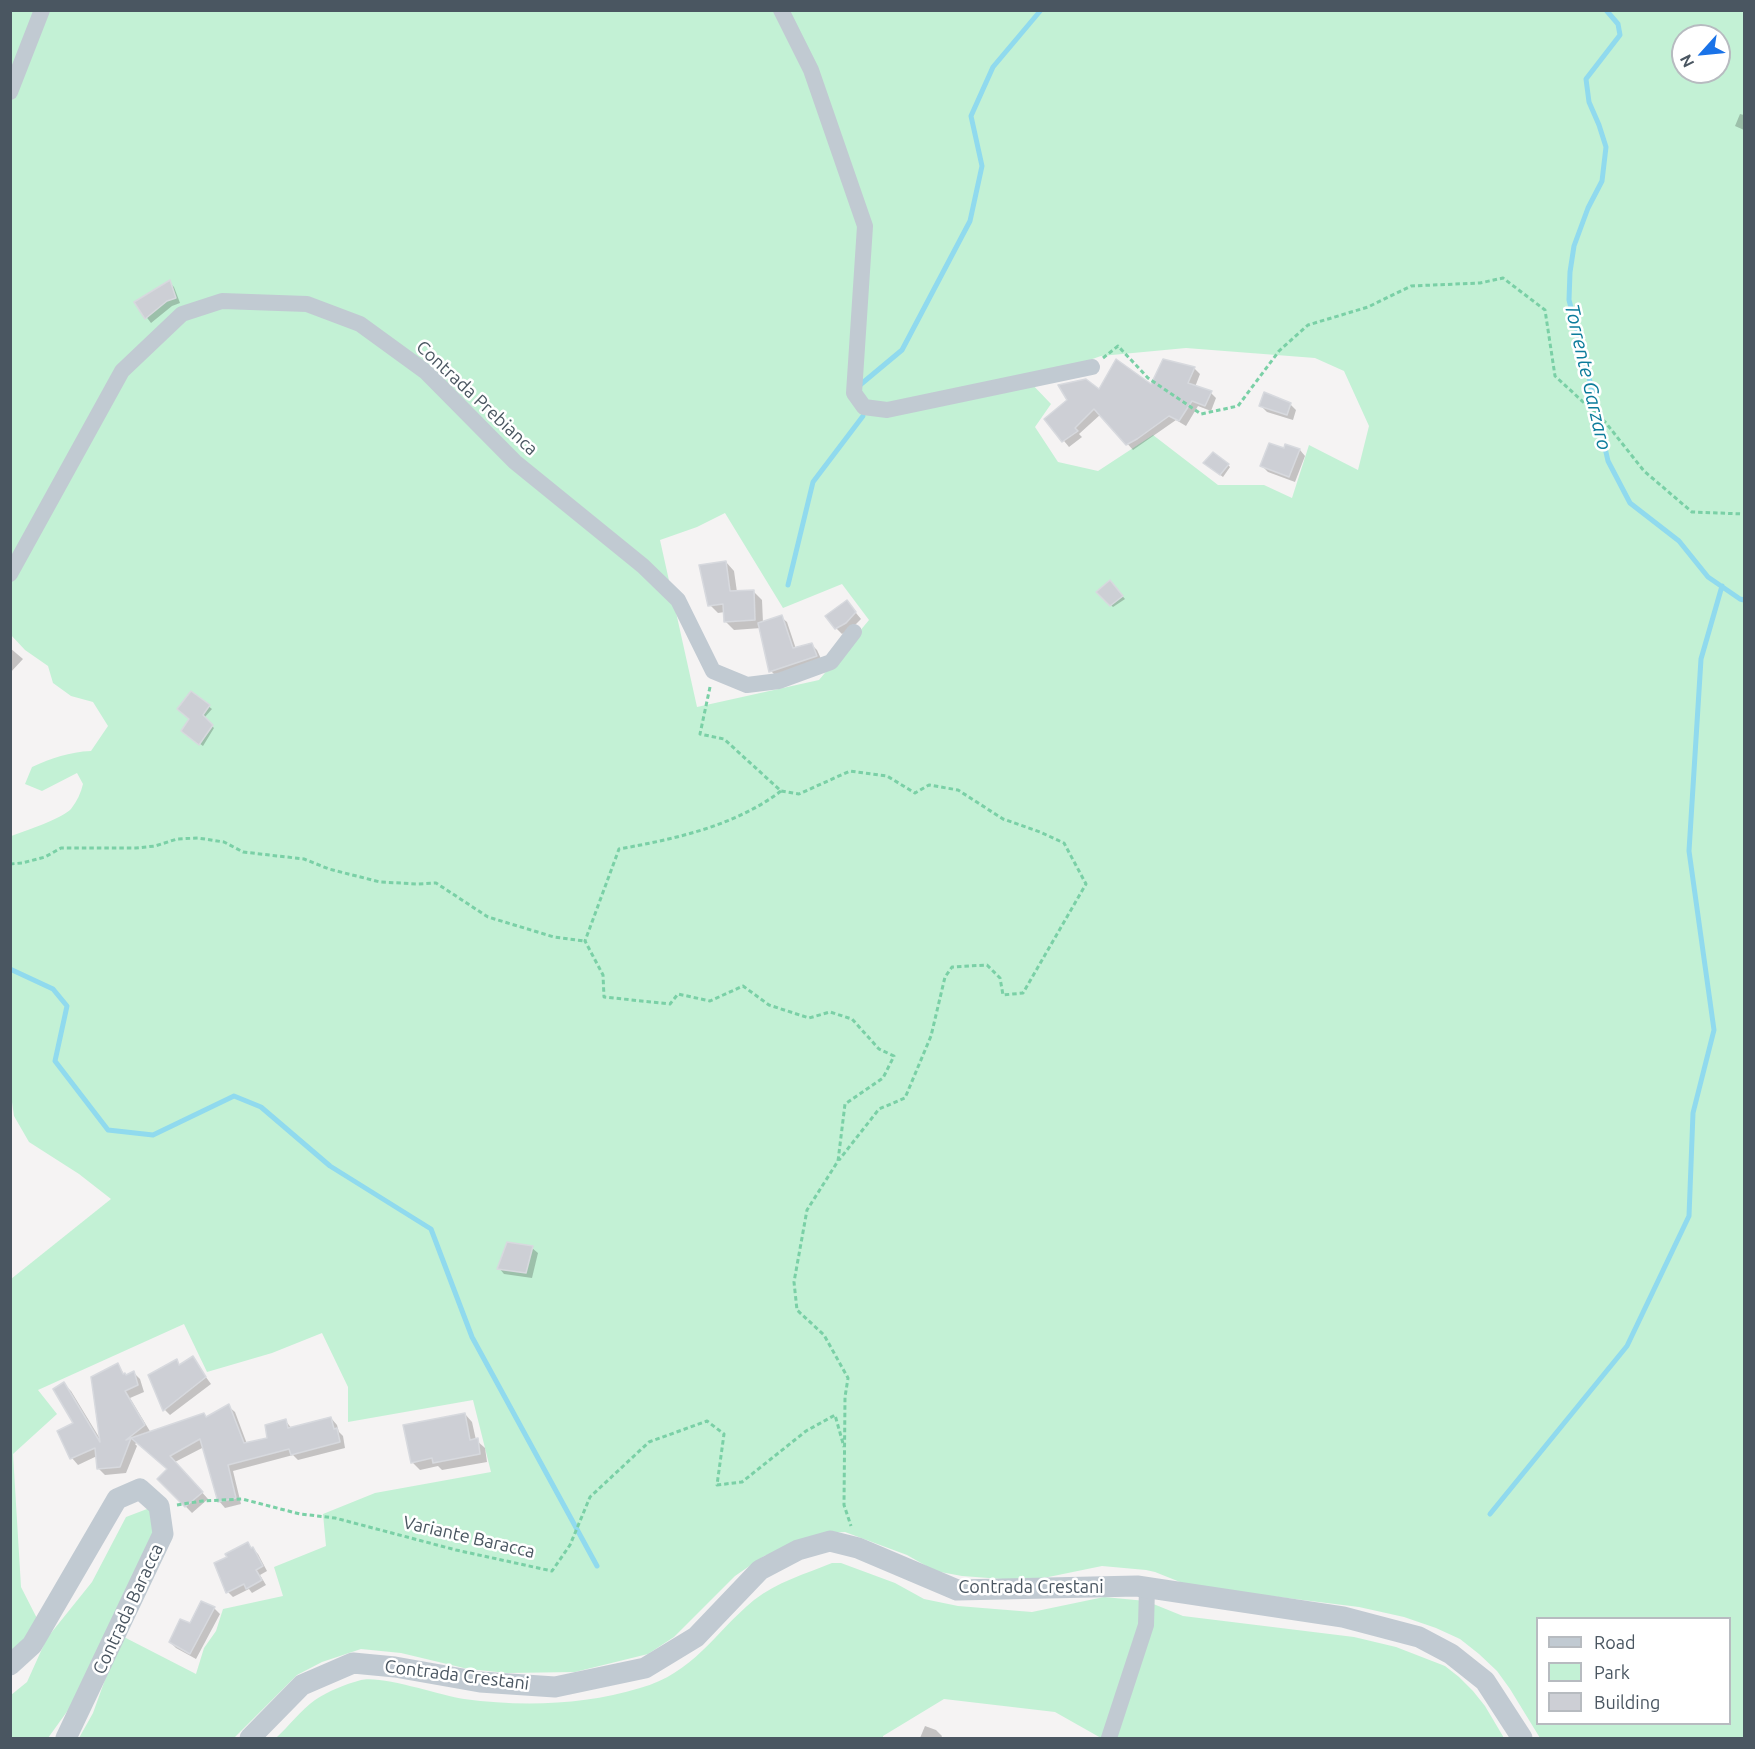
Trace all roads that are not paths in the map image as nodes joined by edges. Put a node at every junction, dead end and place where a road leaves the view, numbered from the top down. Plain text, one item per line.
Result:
1 (42, 10) edge
2 (781, 10) edge
3 (10, 92) edge
4 (1092, 367) road end
5 (10, 574) edge
6 (854, 632) dead end
7 (1147, 1588) junction
8 (10, 1665) edge
9 (66, 1738) edge
10 (250, 1738) edge
11 (1109, 1738) edge
12 (1522, 1738) edge

1 - 3 street
2 - 4 street
5 - 6 street, Contrada Prebianca
7 - 10 street, Contrada Crestani
7 - 11 street
7 - 12 street, Contrada Crestani
8 - 9 street, Contrada Baracca

